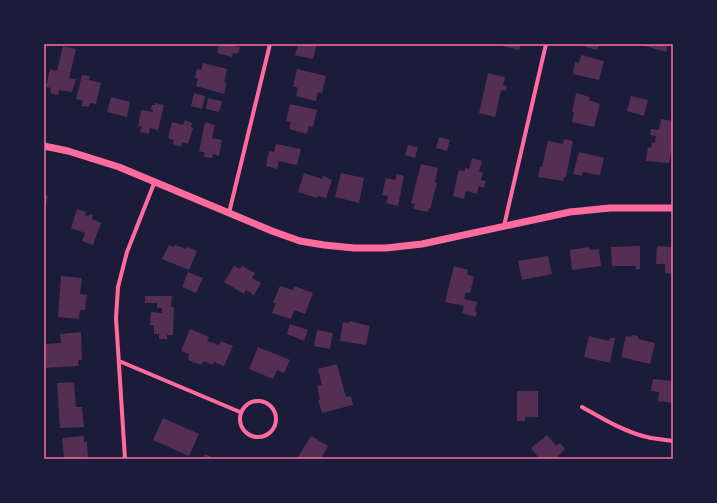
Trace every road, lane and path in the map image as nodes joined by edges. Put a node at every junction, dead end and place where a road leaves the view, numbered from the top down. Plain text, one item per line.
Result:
1 (270, 44) edge
2 (546, 44) edge
3 (44, 146) edge
4 (155, 181) junction
5 (673, 208) edge
6 (229, 213) junction
7 (504, 227) junction
8 (119, 361) junction
9 (582, 406) dead end
10 (240, 412) junction
11 (673, 441) edge
12 (125, 459) edge

1 - 6 street
2 - 7 street
3 - 4 street
4 - 6 street
4 - 8 street
5 - 7 street
6 - 7 street
8 - 10 street
8 - 12 street
9 - 11 street
10 - 10 street

